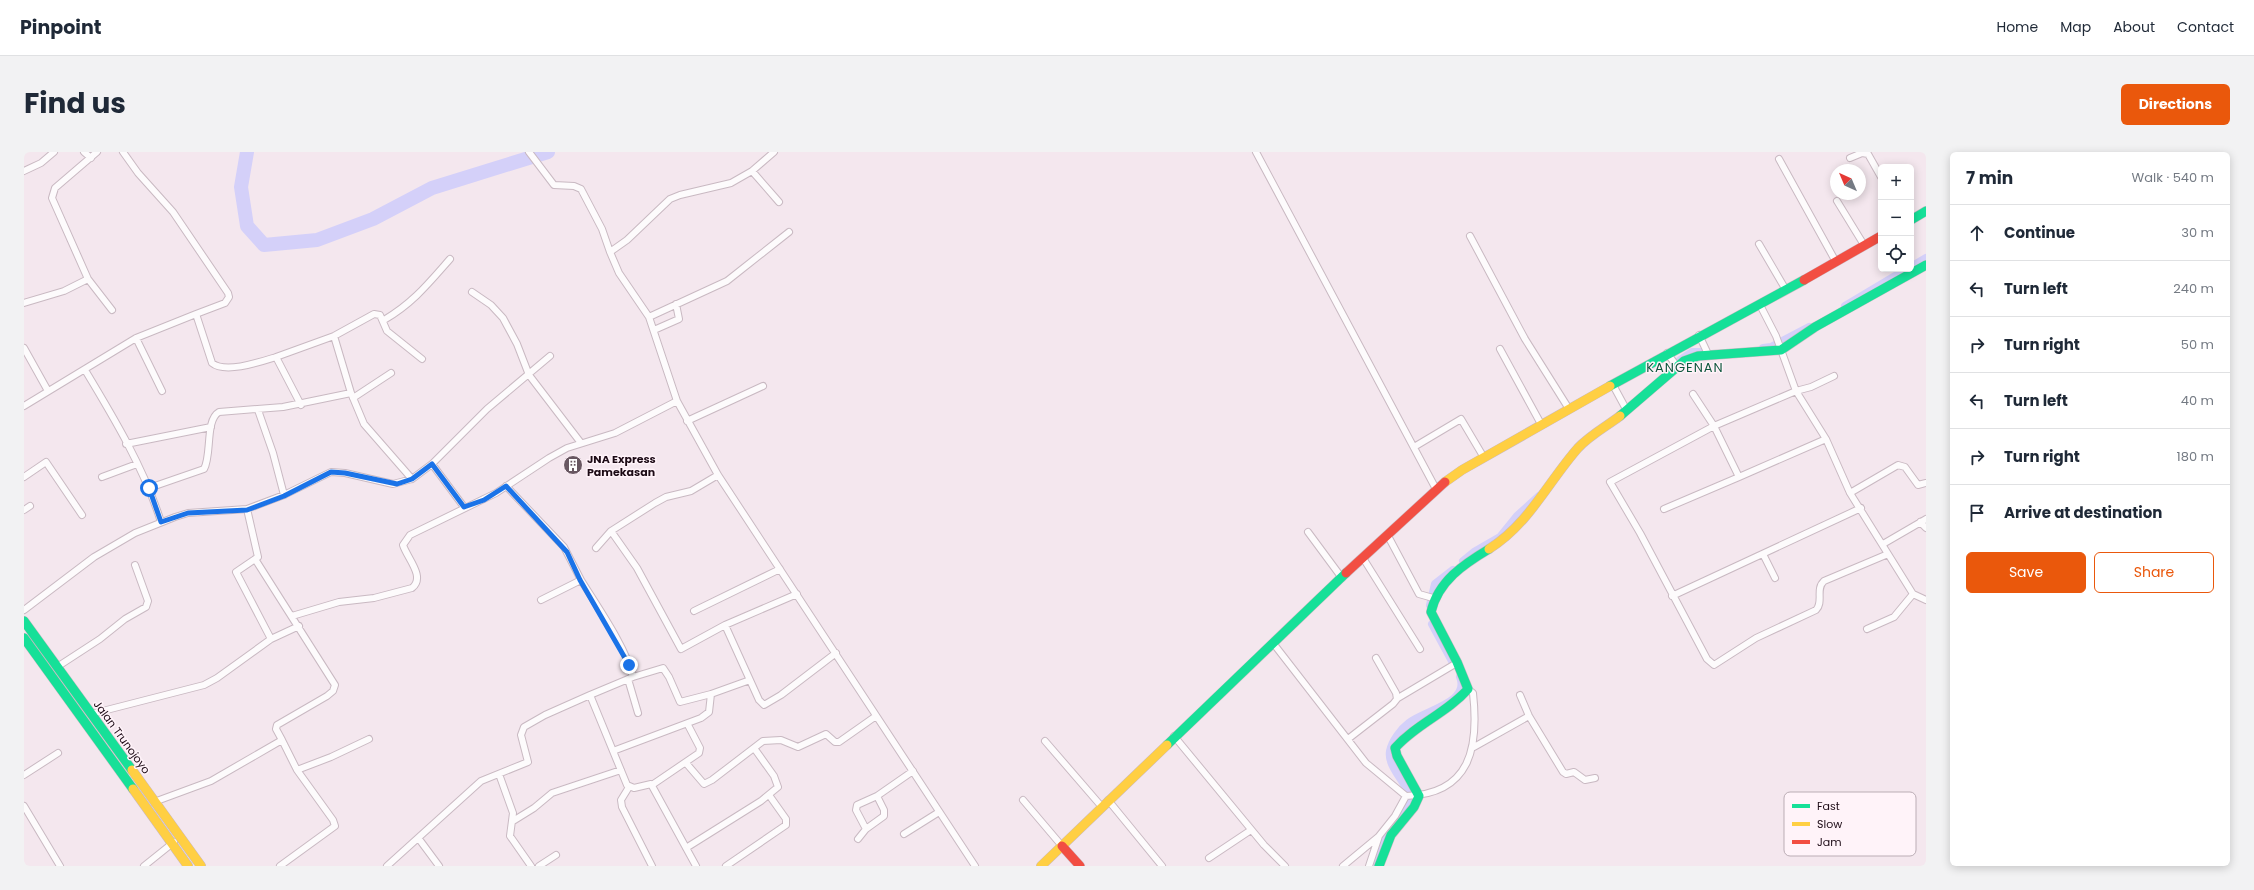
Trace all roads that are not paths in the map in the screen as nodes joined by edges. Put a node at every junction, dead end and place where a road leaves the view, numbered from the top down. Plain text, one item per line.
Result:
1 (54, 152) edge
2 (84, 152) edge
3 (97, 152) edge
4 (123, 152) edge
5 (529, 152) edge
6 (774, 152) edge
7 (1256, 152) edge
8 (90, 158) junction
9 (1850, 158) dead end
10 (1779, 159) dead end
11 (24, 171) edge
12 (752, 171) junction
13 (1878, 172) edge
14 (1837, 201) dead end
15 (779, 202) dead end
16 (1926, 211) edge
17 (1914, 218) edge
18 (789, 232) dead end
19 (1470, 236) dead end
20 (1878, 238) edge
21 (1759, 244) dead end
22 (1864, 245) junction
23 (610, 252) junction
24 (450, 259) dead end
25 (1836, 262) junction
26 (1926, 266) edge
27 (88, 279) junction
28 (1786, 290) junction
29 (472, 292) dead end
30 (24, 303) edge
31 (676, 304) junction
32 (1760, 305) junction
33 (112, 310) dead end
34 (196, 314) junction
35 (649, 317) junction
36 (384, 320) junction
37 (654, 330) junction
38 (1699, 335) junction
39 (334, 336) junction
40 (136, 338) junction
41 (24, 348) edge
42 (1781, 348) junction
43 (1500, 349) dead end
44 (1707, 352) junction
45 (550, 356) dead end
46 (276, 358) junction
47 (422, 359) dead end
48 (1673, 361) junction
49 (85, 370) junction
50 (391, 373) dead end
51 (529, 375) junction
52 (1834, 376) dead end
53 (1613, 384) junction
54 (763, 386) dead end
55 (48, 391) junction
56 (162, 391) dead end
57 (1796, 391) junction
58 (1693, 394) dead end
59 (352, 395) junction
60 (677, 401) junction
61 (301, 405) junction
62 (24, 406) edge
63 (1626, 408) junction
64 (1569, 409) junction
65 (258, 410) junction
66 (687, 421) junction
67 (1541, 424) junction
68 (1714, 426) junction
69 (211, 427) junction
70 (1826, 438) junction
71 (581, 443) junction
72 (126, 444) junction
73 (1414, 447) junction
74 (1483, 456) junction
75 (137, 464) junction
76 (432, 464) junction
77 (718, 475) junction
78 (24, 476) edge
79 (102, 477) dead end
80 (1739, 477) junction
81 (412, 479) junction
82 (1926, 483) edge
83 (506, 486) junction
84 (149, 488) junction
85 (1436, 489) junction
86 (1850, 493) junction
87 (284, 496) junction
88 (30, 506) dead end
89 (464, 507) junction
90 (1860, 508) junction
91 (1664, 509) dead end
92 (24, 510) edge
93 (247, 510) junction
94 (82, 515) dead end
95 (1923, 521) edge
96 (161, 522) junction
97 (1926, 528) edge
98 (611, 531) junction
99 (1308, 532) dead end
100 (1388, 536) junction
101 (1883, 544) junction
102 (596, 548) dead end
103 (1763, 554) junction
104 (1888, 554) junction
105 (1363, 558) junction
106 (255, 559) junction
107 (134, 565) dead end
108 (780, 569) junction
109 (1342, 578) junction
110 (1775, 578) dead end
111 (580, 580) junction
112 (797, 594) junction
113 (1913, 594) junction
114 (1672, 596) junction
115 (1431, 598) junction
116 (541, 600) dead end
117 (1926, 600) edge
118 (24, 610) edge
119 (694, 611) dead end
120 (292, 616) junction
121 (24, 621) edge
122 (724, 625) junction
123 (298, 626) junction
124 (1867, 629) dead end
125 (24, 638) edge
126 (271, 639) junction
127 (1273, 644) junction
128 (1420, 649) dead end
129 (836, 653) junction
130 (1376, 658) dead end
131 (1454, 665) junction
132 (57, 667) junction
133 (630, 678) junction
134 (750, 680) junction
135 (1468, 689) junction
136 (711, 694) junction
137 (590, 695) junction
138 (1520, 695) dead end
139 (1398, 698) junction
140 (638, 713) dead end
141 (91, 714) junction
142 (876, 716) junction
143 (1529, 716) junction
144 (688, 724) junction
145 (1174, 736) junction
146 (369, 739) dead end
147 (1348, 739) junction
148 (282, 740) junction
149 (1045, 741) dead end
150 (1474, 747) junction
151 (754, 748) junction
152 (613, 751) junction
153 (58, 753) dead end
154 (686, 763) junction
155 (297, 770) junction
156 (621, 770) junction
157 (913, 771) junction
158 (499, 774) junction
159 (24, 775) edge
160 (1595, 778) dead end
161 (652, 785) junction
162 (629, 787) junction
163 (768, 795) junction
164 (877, 796) junction
165 (1407, 796) junction
166 (1417, 796) junction
167 (1023, 800) dead end
168 (1108, 800) junction
169 (154, 802) junction
170 (24, 806) edge
171 (1102, 807) junction
172 (939, 812) junction
173 (513, 821) junction
174 (866, 829) junction
175 (1251, 830) junction
176 (904, 834) dead end
177 (180, 836) junction
178 (1379, 836) junction
179 (418, 839) junction
180 (858, 839) dead end
181 (172, 843) junction
182 (1062, 846) junction
183 (686, 848) junction
184 (556, 855) dead end
185 (1209, 858) dead end
186 (60, 866) edge
187 (144, 866) edge
188 (188, 866) edge
189 (201, 866) edge
190 (280, 866) edge
191 (387, 866) edge
192 (439, 866) edge
193 (530, 866) edge
194 (539, 866) edge
195 (652, 866) edge
196 (696, 866) edge
197 (726, 866) edge
198 (975, 866) edge
199 (1041, 866) edge
200 (1080, 866) edge
201 (1162, 866) edge
202 (1285, 866) edge
203 (1343, 866) edge
204 (1369, 866) edge
205 (1379, 866) edge

1 - 11 street
2 - 8 street
3 - 8 street
4 - 34 street
5 - 23 street
6 - 12 street
7 - 73 street
8 - 27 street
9 - 13 street
10 - 25 street
12 - 15 street
12 - 23 street
14 - 22 street
16 - 17 main road
18 - 31 street
19 - 64 street
20 - 22 main road
21 - 28 street
22 - 25 main road
23 - 35 street
24 - 36 street
25 - 28 main road
26 - 42 main road
27 - 30 street
27 - 33 street
28 - 32 main road
29 - 51 street
31 - 35 street
31 - 37 street
32 - 38 main road
32 - 42 street
34 - 40 street
34 - 46 street
35 - 37 street
36 - 39 street
36 - 47 street
37 - 60 street
38 - 44 street
38 - 48 main road
39 - 46 street
39 - 59 street
40 - 49 street
40 - 56 street
41 - 55 street
42 - 44 main road
42 - 57 street
43 - 67 street
44 - 48 main road
45 - 51 street
46 - 61 street
48 - 53 main road
48 - 63 main road
49 - 55 street
49 - 72 street
50 - 59 street
51 - 71 street
51 - 76 street
52 - 57 street
53 - 63 street
53 - 64 main road
54 - 66 street
55 - 62 street
57 - 68 street
57 - 70 street
58 - 68 street
59 - 61 street
59 - 81 street
60 - 66 street
60 - 71 street
61 - 65 street
63 - 115 main road
64 - 67 main road
65 - 69 street
65 - 87 street
66 - 77 street
67 - 74 main road
68 - 80 street
68 - 114 street
69 - 72 street
69 - 84 street
70 - 80 street
70 - 86 street
71 - 83 street
72 - 75 street
73 - 74 street
73 - 85 street
74 - 85 main road
75 - 79 street
75 - 84 street
76 - 81 street
76 - 89 street
77 - 98 street
77 - 108 street
78 - 94 street
80 - 91 street
81 - 87 street
82 - 86 street
83 - 89 street
83 - 111 street
84 - 96 street
85 - 100 main road
86 - 90 street
87 - 93 street
88 - 92 street
89 - 120 street
90 - 101 street
90 - 103 street
93 - 96 street
93 - 106 street
95 - 97 street
95 - 101 street
96 - 118 street
98 - 102 street
98 - 122 street
99 - 109 street
100 - 105 main road
100 - 115 street
101 - 104 street
103 - 110 street
103 - 114 street
104 - 113 street
104 - 114 street
105 - 109 main road
105 - 128 street
106 - 120 street
106 - 126 street
107 - 132 street
108 - 112 street
108 - 119 street
109 - 127 main road
111 - 116 street
111 - 133 street
112 - 122 street
112 - 129 street
113 - 117 street
113 - 124 street
115 - 131 main road
120 - 123 street
121 - 132 main road, Jalan Trunojoyo
122 - 134 street
123 - 126 street
123 - 148 street
125 - 181 main road, Jalan Trunojoyo
126 - 141 street
127 - 145 main road
127 - 147 street
129 - 134 street
129 - 142 street
130 - 139 street
131 - 135 main road
131 - 139 street
132 - 141 main road, Jalan Trunojoyo
133 - 136 street
133 - 137 street
133 - 140 street
134 - 136 street
135 - 150 street
135 - 166 main road
136 - 144 street
137 - 152 street
137 - 158 street
138 - 143 street
139 - 147 street
141 - 169 main road, Jalan Trunojoyo
142 - 151 street
142 - 157 street
143 - 150 street
143 - 160 street
144 - 152 street
144 - 154 street
145 - 168 main road
145 - 175 street
146 - 155 street
147 - 165 street
148 - 155 street
148 - 169 street
149 - 171 street
150 - 166 street
151 - 154 street
151 - 163 street
152 - 156 street
153 - 159 street
154 - 161 street
155 - 190 street
156 - 162 street
156 - 173 street
157 - 164 street
157 - 172 street
158 - 173 street
158 - 179 street
161 - 162 street
161 - 183 street
162 - 195 street
163 - 183 street
163 - 197 street
164 - 174 street
164 - 174 street
165 - 166 street
165 - 178 street
166 - 205 main road
167 - 182 street
168 - 171 main road
168 - 201 street
169 - 177 main road, Jalan Trunojoyo
170 - 186 street
171 - 182 main road
172 - 176 street
172 - 198 street
173 - 193 street
174 - 180 street
175 - 185 street
175 - 202 street
177 - 181 street
177 - 189 main road, Jalan Trunojoyo
178 - 203 street
178 - 204 street
179 - 191 street
179 - 192 street
181 - 187 street
181 - 188 main road, Jalan Trunojoyo
182 - 199 main road
182 - 200 main road
183 - 196 street
184 - 194 street

